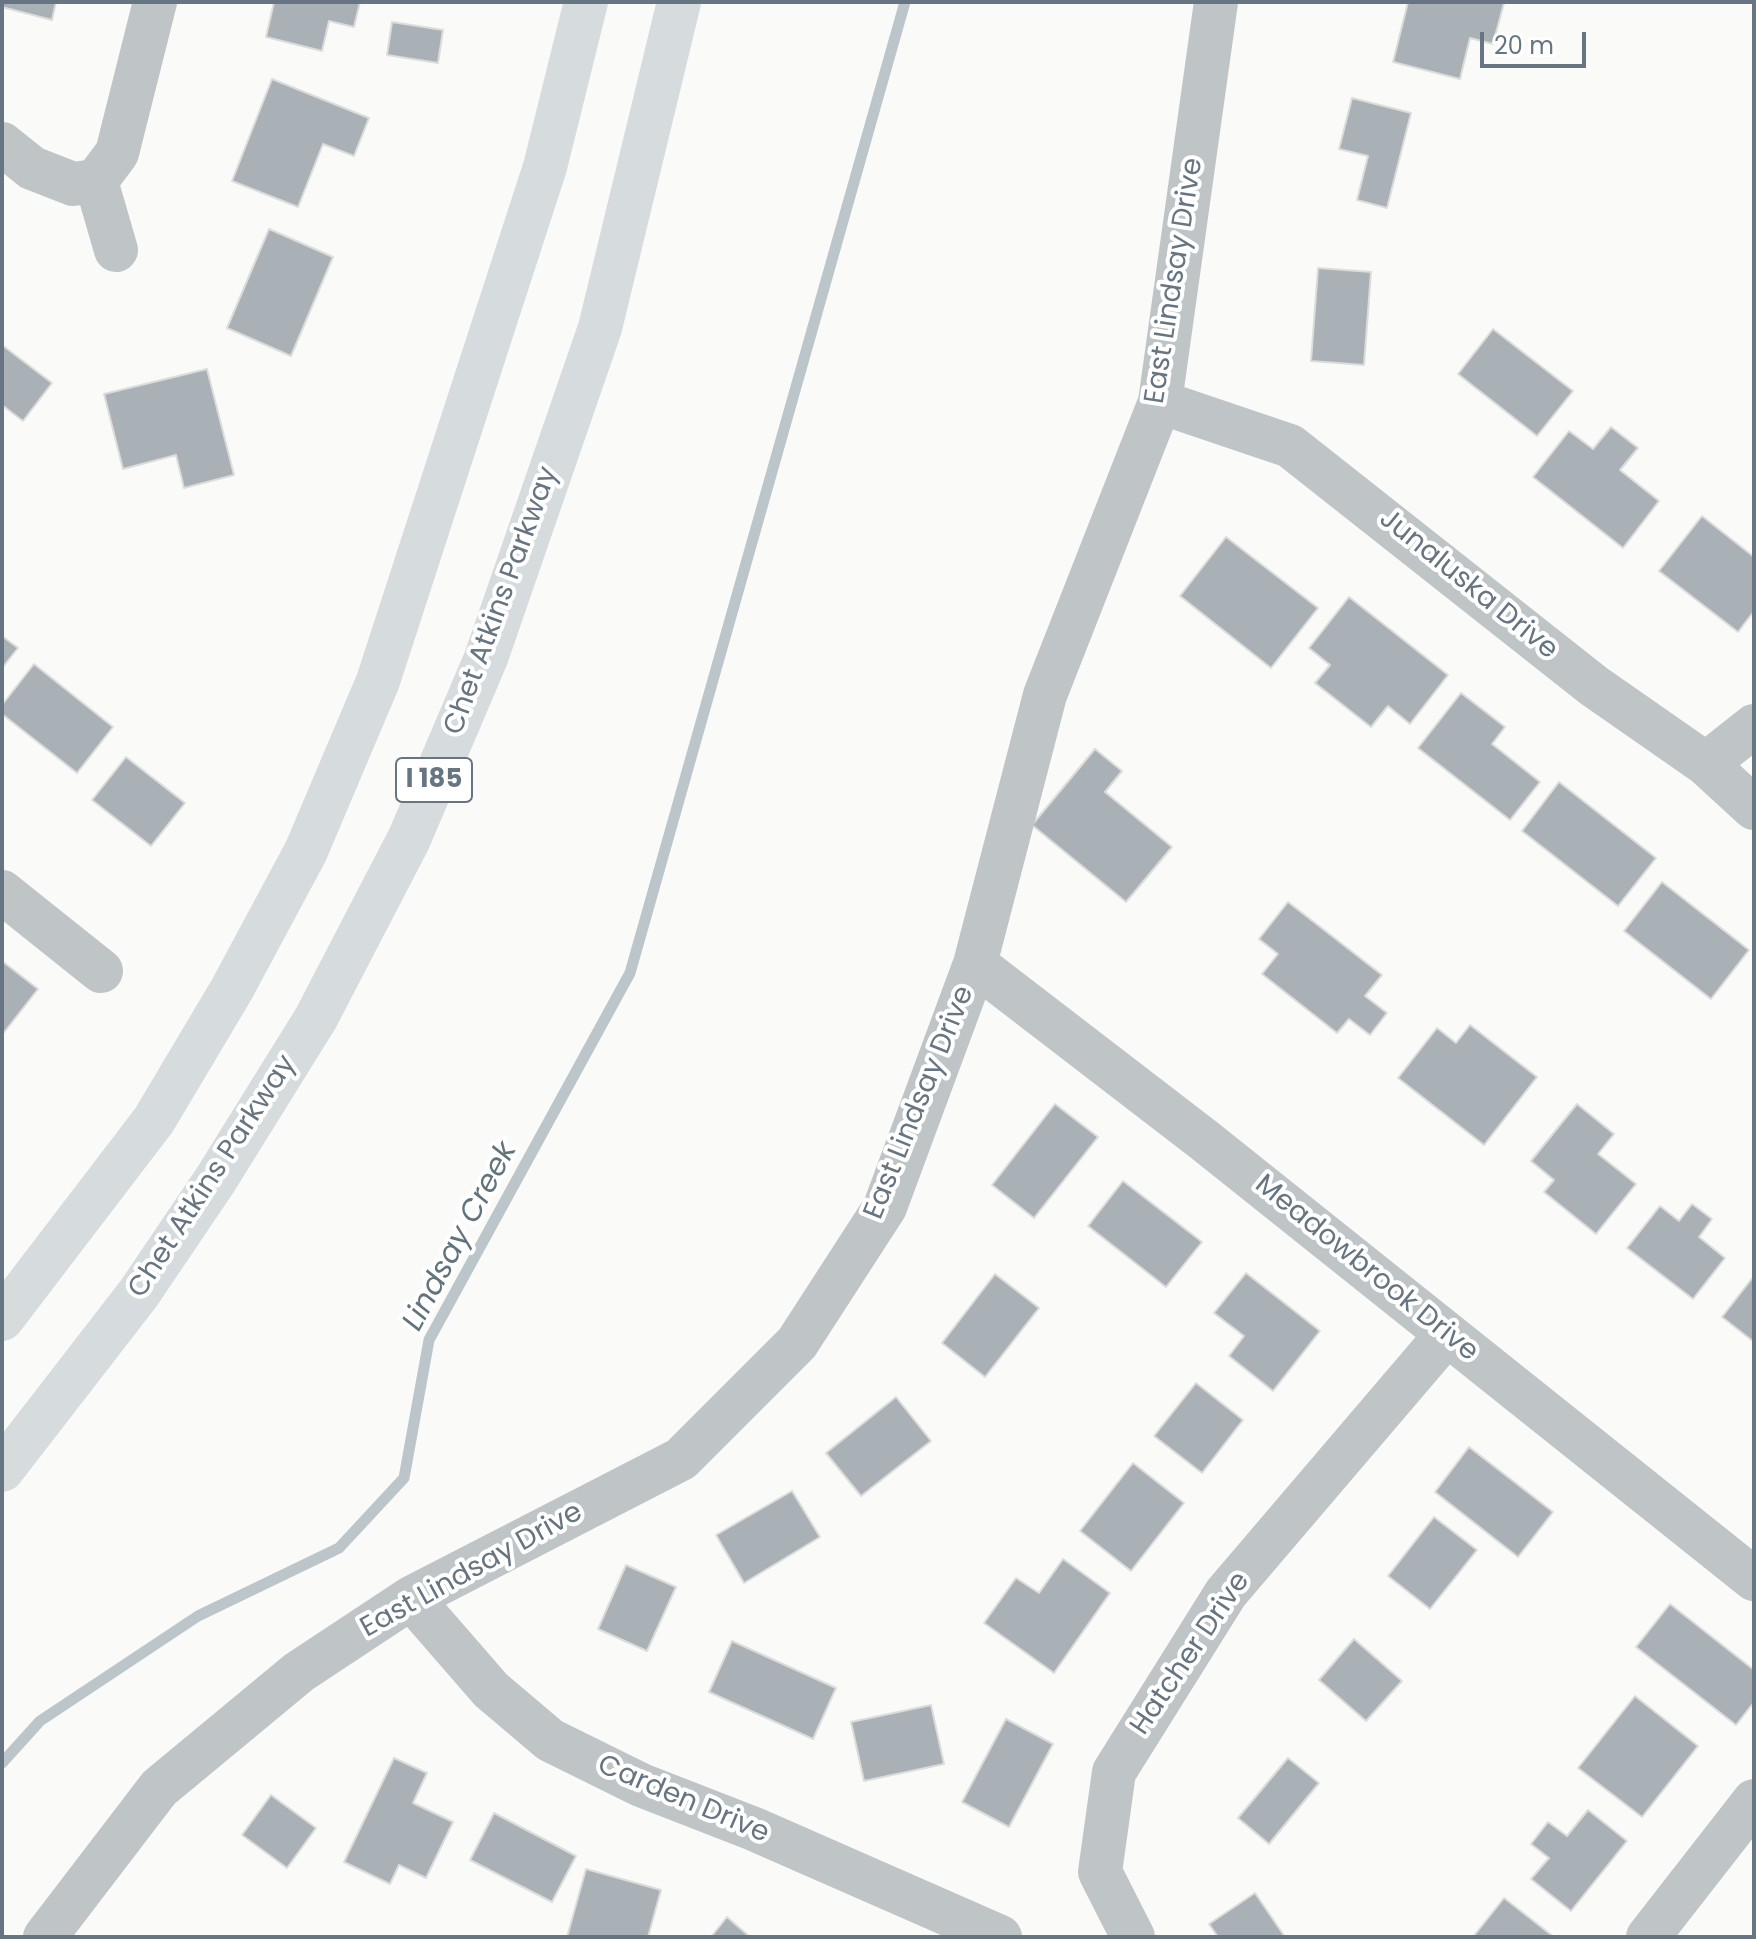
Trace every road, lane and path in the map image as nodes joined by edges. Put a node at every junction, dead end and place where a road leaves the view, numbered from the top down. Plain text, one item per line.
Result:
1 (155, 2) edge
2 (586, 2) edge
3 (679, 2) edge
4 (1216, 2) edge
5 (2, 144) edge
6 (96, 181) junction
7 (116, 250) dead end
8 (1160, 402) junction
9 (1754, 726) edge
10 (1706, 764) junction
11 (1754, 808) edge
12 (2, 892) edge
13 (975, 964) junction
14 (101, 971) dead end
15 (2, 1319) edge
16 (1447, 1334) junction
17 (2, 1470) edge
18 (1754, 1579) edge
19 (411, 1598) junction
20 (1754, 1801) edge
21 (45, 1937) edge
22 (1000, 1937) edge
23 (1133, 1937) edge
24 (1648, 1937) edge

1 - 6 street
2 - 15 highway
3 - 17 highway, Chet Atkins Parkway / I 185
4 - 8 street, East Lindsay Drive
5 - 6 street
6 - 7 street
8 - 10 street, Junaluska Drive
8 - 13 street, East Lindsay Drive
9 - 10 street
10 - 11 street, Junaluska Drive
12 - 14 street
13 - 16 street, Meadowbrook Drive
13 - 19 street, East Lindsay Drive
16 - 18 street, Meadowbrook Drive
16 - 23 street, Hatcher Drive
19 - 21 street, East Lindsay Drive
19 - 22 street, Carden Drive
20 - 24 street

